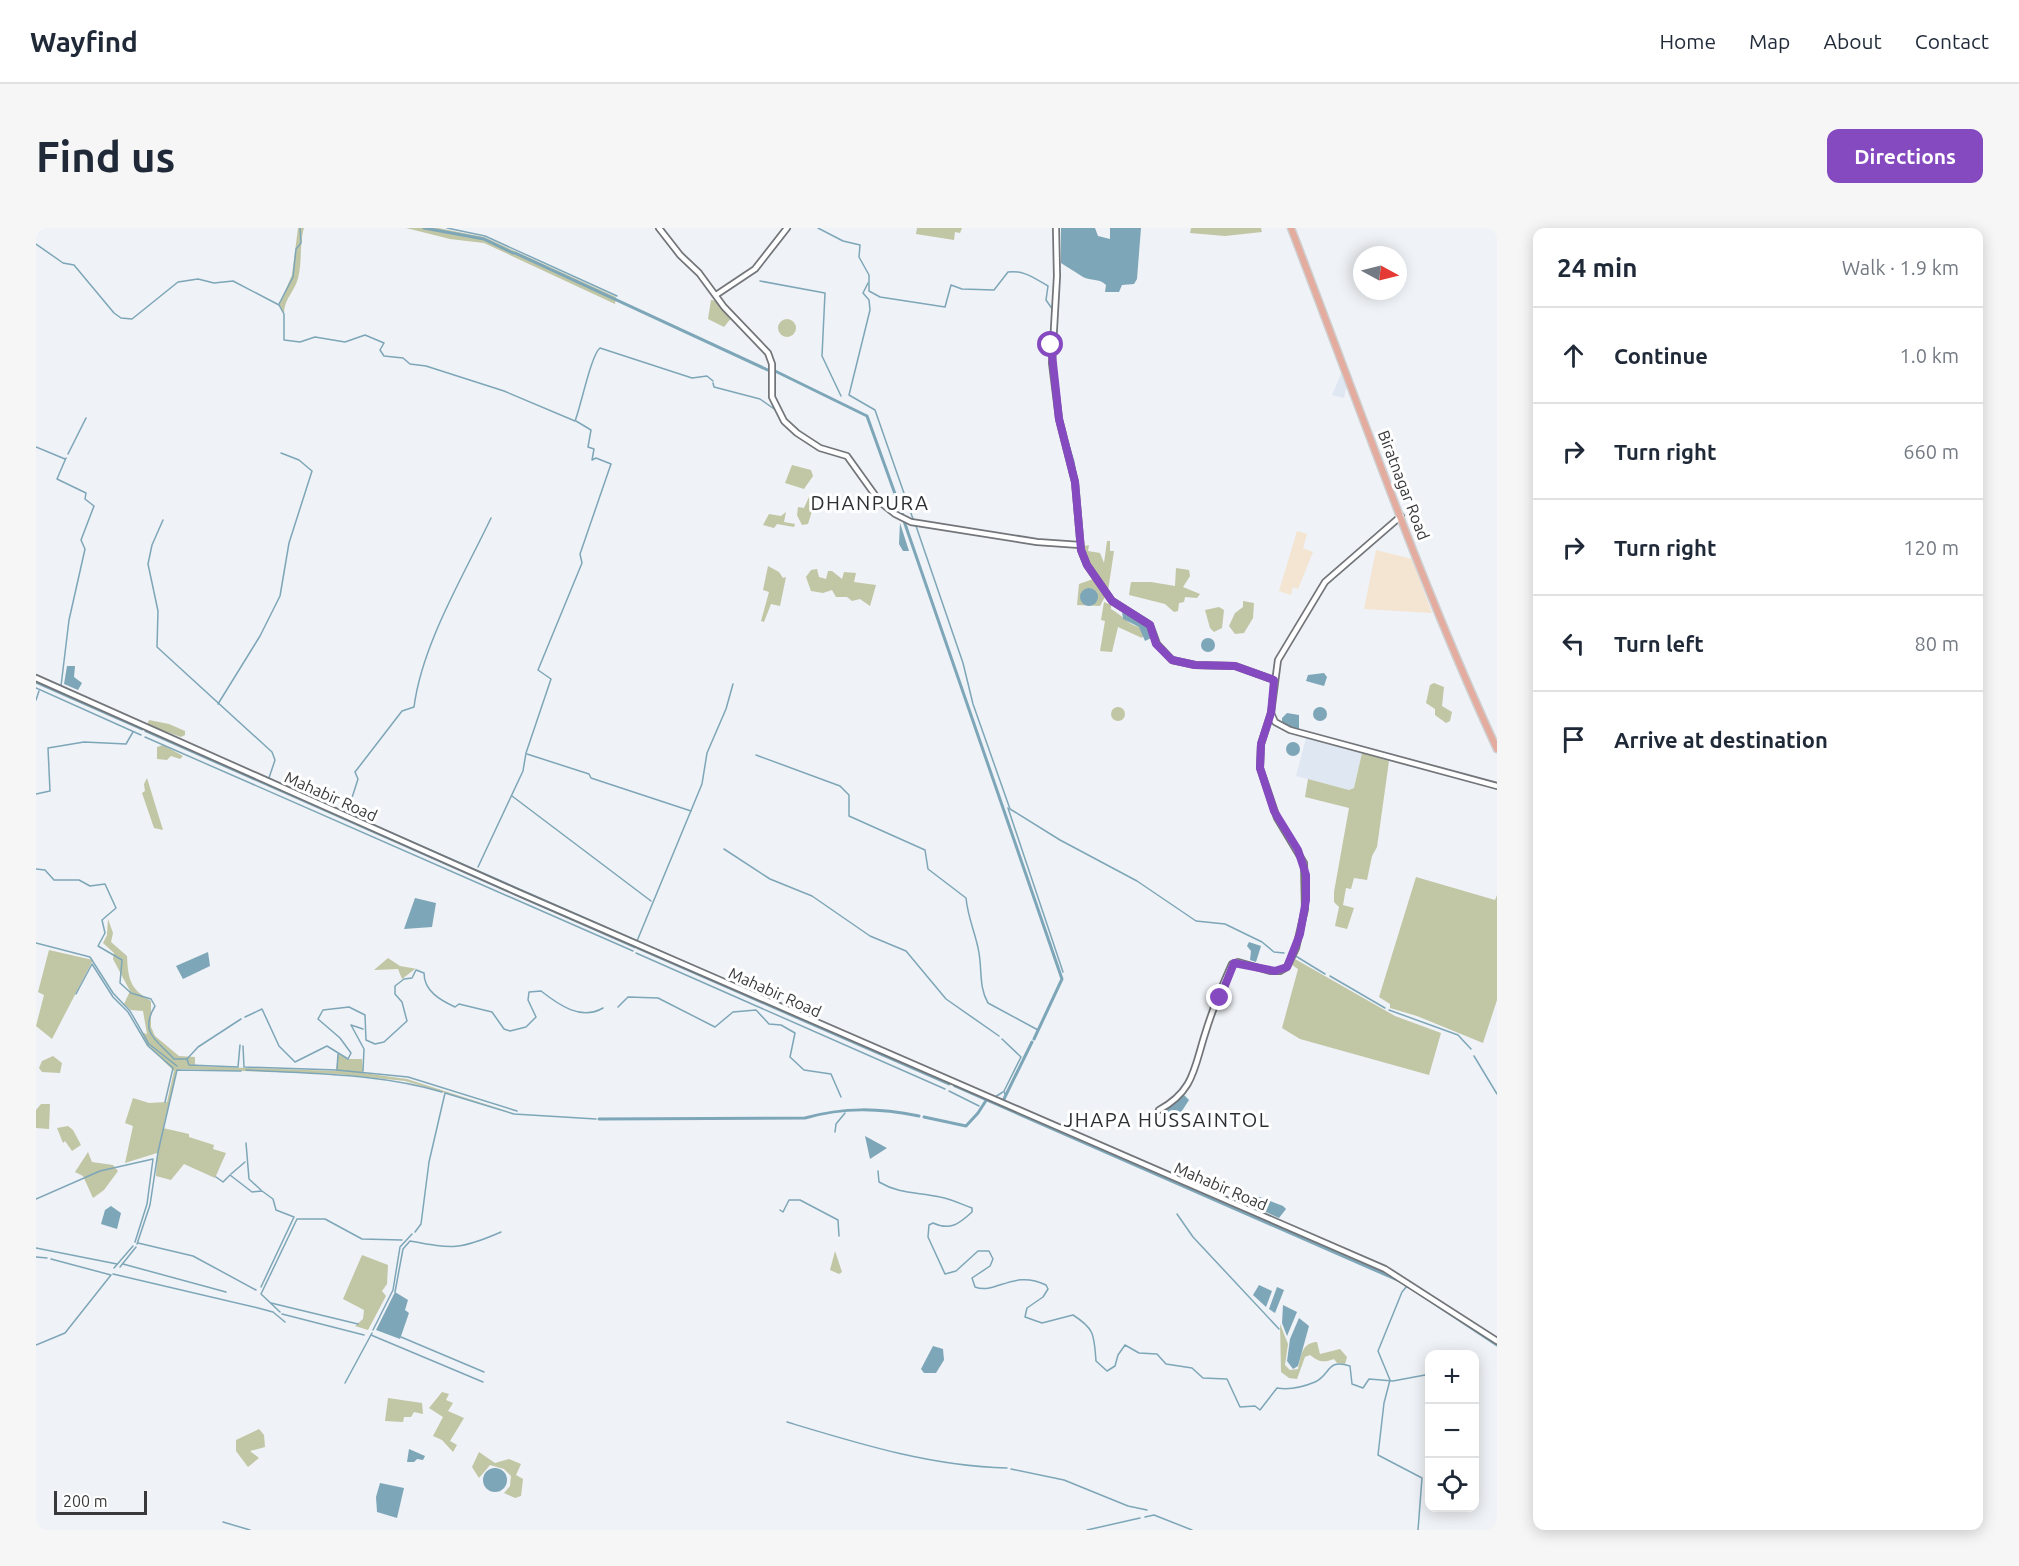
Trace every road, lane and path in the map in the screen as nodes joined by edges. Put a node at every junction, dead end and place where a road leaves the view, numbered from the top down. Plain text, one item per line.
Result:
1 (659, 228) edge
2 (788, 228) edge
3 (1056, 228) edge
4 (1291, 228) edge
5 (716, 295) junction
6 (1401, 516) junction
7 (1080, 545) junction
8 (36, 678) edge
9 (1274, 680) junction
10 (1271, 713) junction
11 (1267, 720) junction
12 (1275, 722) junction
13 (1497, 750) edge
14 (1497, 786) edge
15 (1159, 1110) dead end
16 (1497, 1341) edge

1 - 5 street
2 - 5 street
3 - 7 street
4 - 6 main road, Biratnagar Road
5 - 7 street
6 - 9 street
6 - 13 main road, Biratnagar Road
7 - 9 street
8 - 16 street, Mahabir Road
9 - 10 street
10 - 11 street
10 - 12 street
11 - 12 street
11 - 15 street
12 - 14 street

